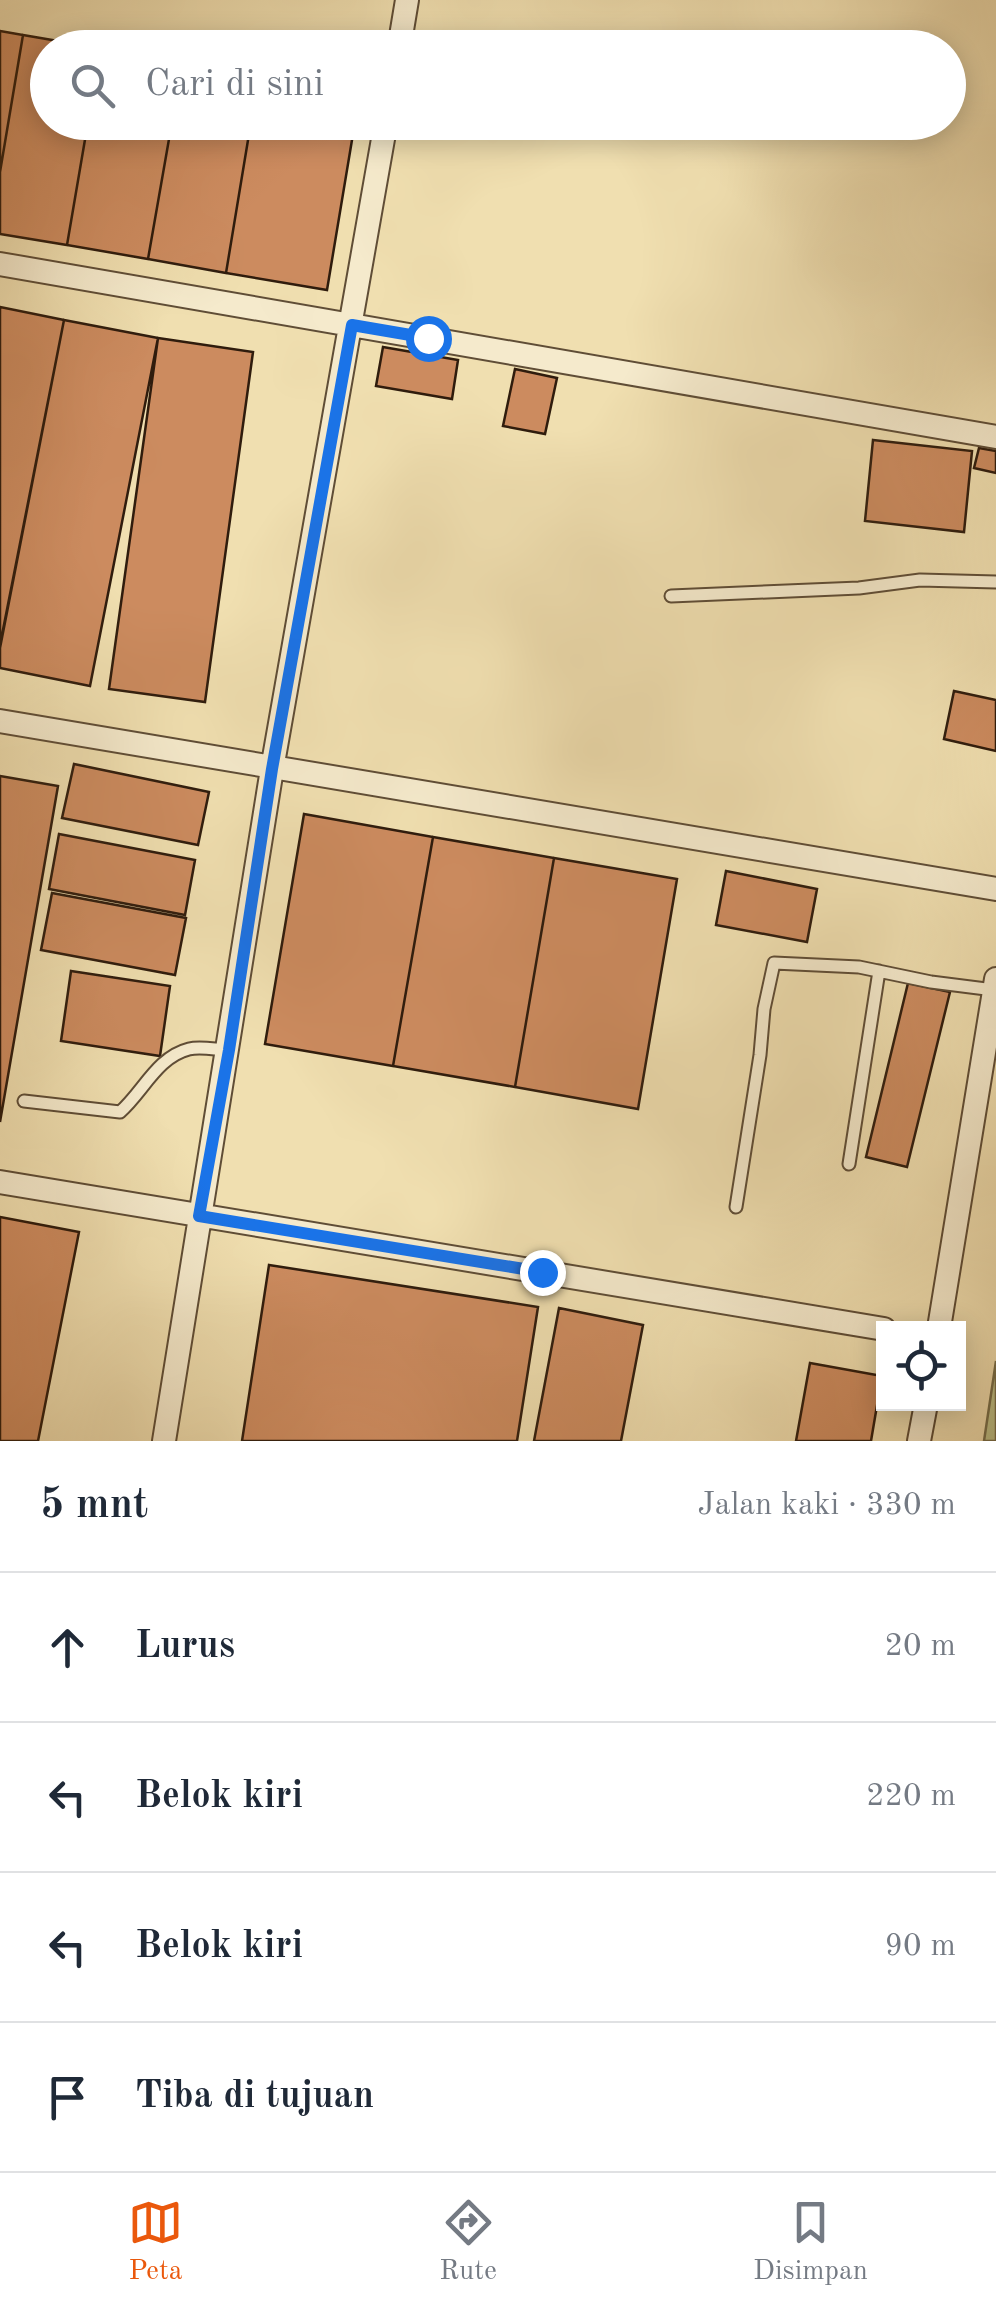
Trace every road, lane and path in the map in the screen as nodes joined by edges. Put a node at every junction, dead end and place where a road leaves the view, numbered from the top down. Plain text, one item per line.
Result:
1 (407, 0) edge
2 (402, 30) edge
3 (383, 140) edge
4 (0, 264) edge
5 (352, 325) junction
6 (996, 437) edge
7 (996, 582) edge
8 (671, 596) dead end
9 (0, 721) edge
10 (272, 769) junction
11 (996, 889) edge
12 (878, 971) junction
13 (995, 985) edge
14 (229, 1050) junction
15 (24, 1101) dead end
16 (849, 1164) dead end
17 (0, 1182) edge
18 (736, 1207) dead end
19 (199, 1216) junction
20 (940, 1321) edge
21 (876, 1327) edge
22 (925, 1411) edge
23 (164, 1441) edge
24 (919, 1441) edge

1 - 2 street
3 - 5 street
4 - 5 street
5 - 6 street
5 - 10 street
7 - 8 lane
9 - 10 street
10 - 11 street
10 - 14 street
12 - 13 lane
12 - 16 lane
12 - 18 lane
13 - 20 street
14 - 15 lane
14 - 19 street
17 - 19 street
19 - 21 street
19 - 23 street
22 - 24 street

